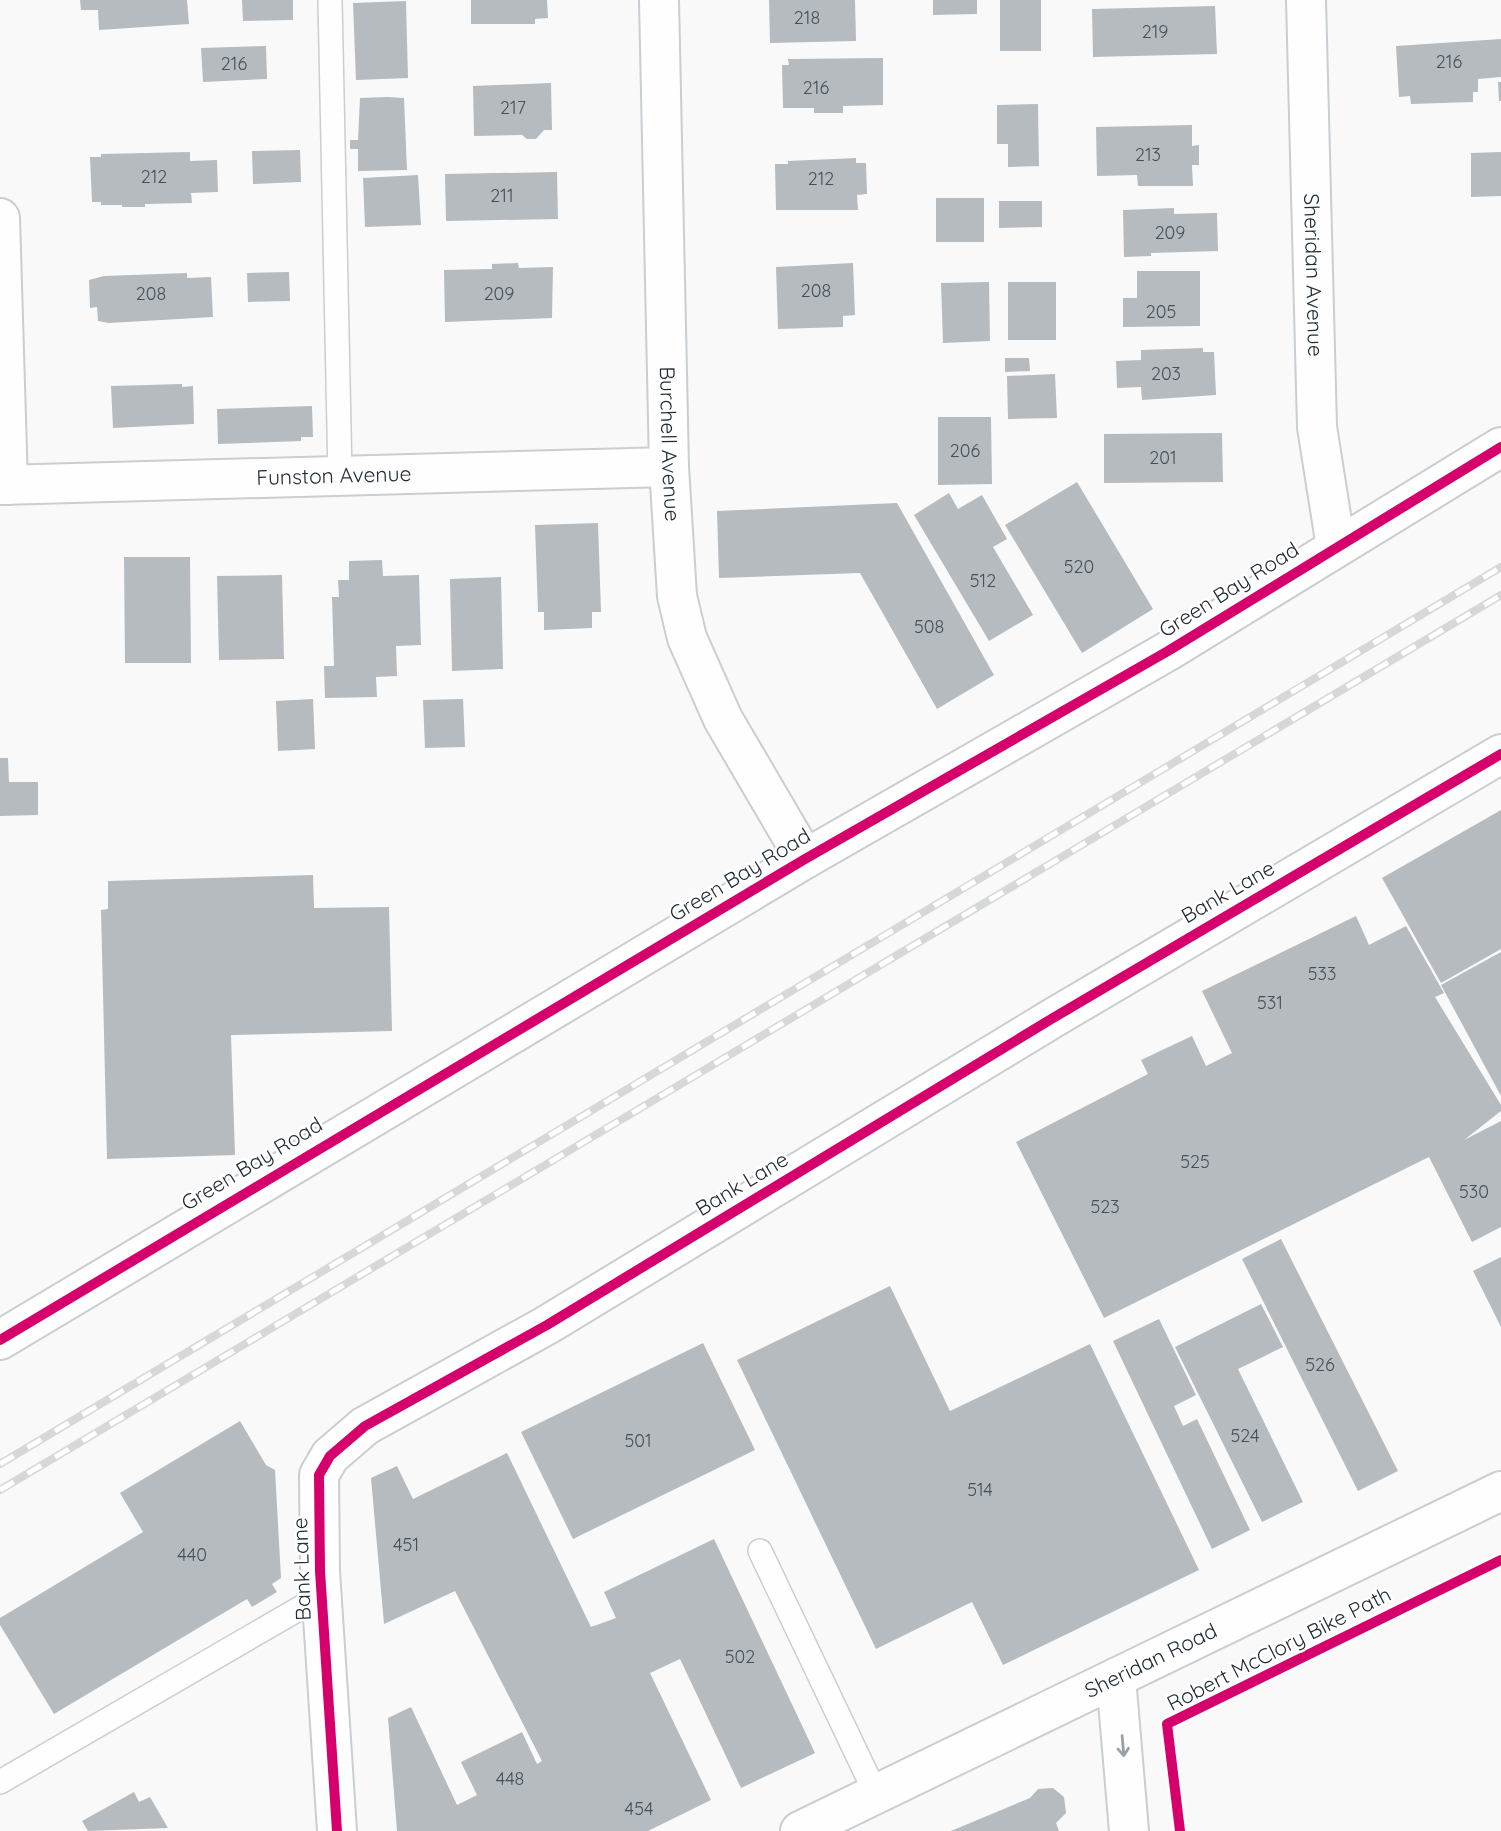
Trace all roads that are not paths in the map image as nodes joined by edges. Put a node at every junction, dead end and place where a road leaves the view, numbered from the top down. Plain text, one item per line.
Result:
1 (330, 0) edge
2 (659, 0) edge
3 (1306, 0) edge
4 (0, 218) edge
5 (1501, 447) edge
6 (668, 467) junction
7 (340, 476) junction
8 (4, 485) edge
9 (1336, 547) junction
10 (1501, 754) edge
11 (805, 859) junction
12 (0, 1340) edge
13 (1501, 1491) edge
14 (760, 1551) dead end
15 (321, 1597) junction
16 (1116, 1678) junction
17 (0, 1782) edge
18 (876, 1794) junction
19 (337, 1831) edge
20 (800, 1831) edge
21 (1129, 1831) edge

1 - 7 lane
2 - 6 street, Burchell Avenue
3 - 9 street, Sheridan Avenue
4 - 8 street
5 - 9 street, Green Bay Road
6 - 7 street, Funston Avenue
6 - 11 street, Burchell Avenue
7 - 8 street, Funston Avenue
9 - 11 street, Green Bay Road
10 - 15 street, Bank Lane
11 - 12 street, Green Bay Road
13 - 16 street, Sheridan Road
14 - 18 lane
15 - 17 lane
15 - 19 street, Bank Lane
16 - 18 street, Sheridan Road
16 -> 21 street
18 - 20 street, Sheridan Road

